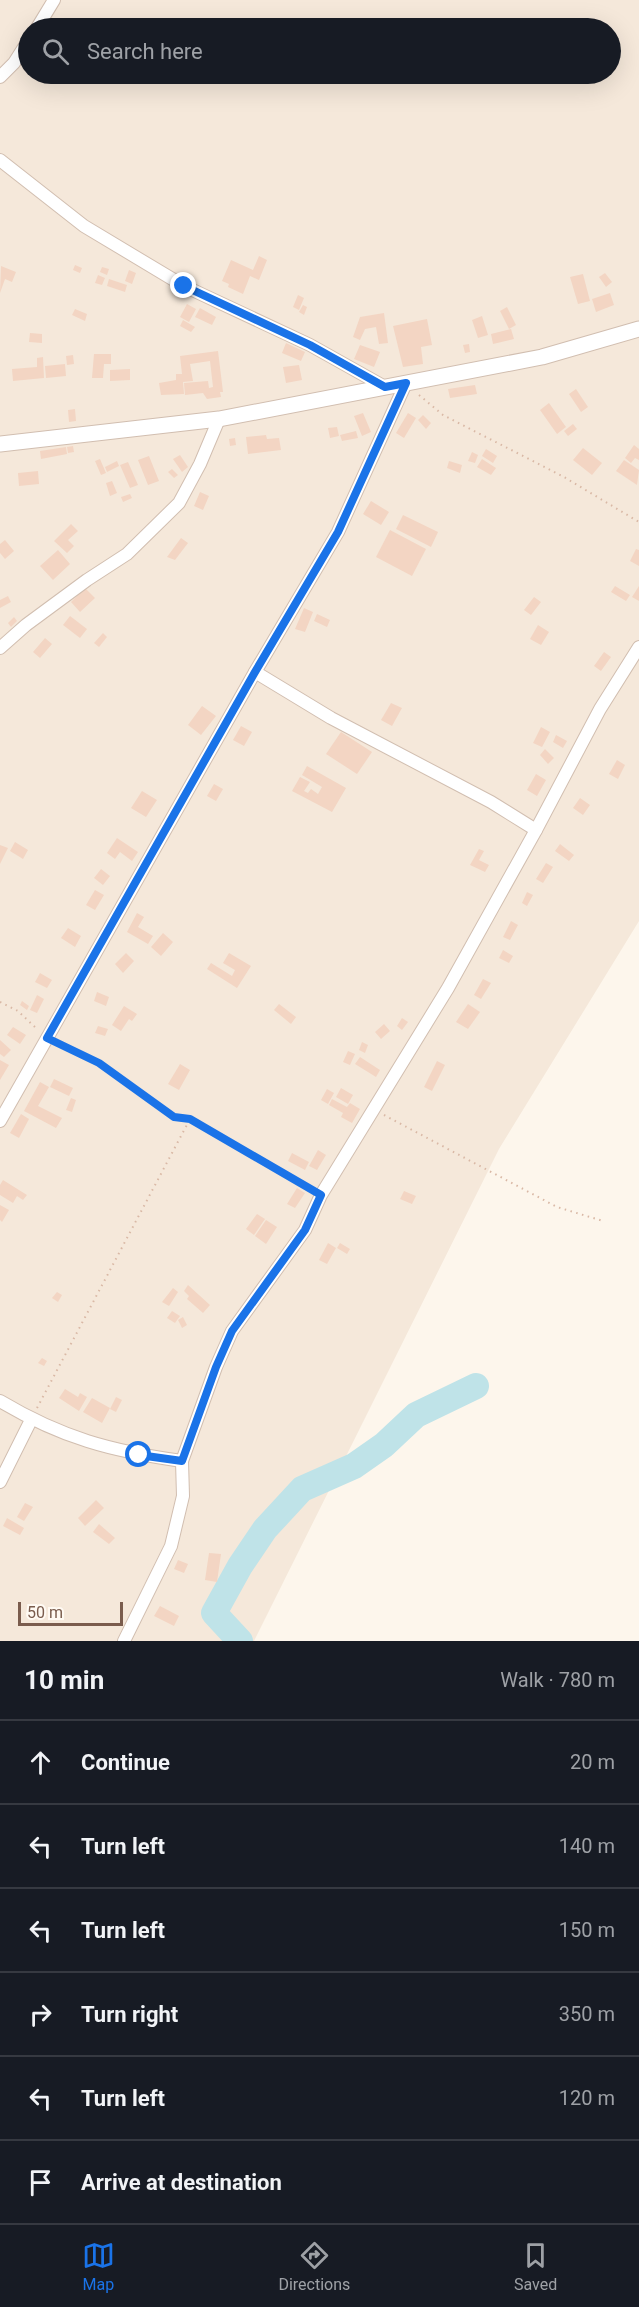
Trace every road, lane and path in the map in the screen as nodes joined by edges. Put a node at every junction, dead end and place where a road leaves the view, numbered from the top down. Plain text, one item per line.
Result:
1 (54, 0) edge
2 (43, 18) edge
3 (18, 57) edge
4 (0, 77) edge
5 (0, 160) edge
6 (639, 329) edge
7 (406, 383) junction
8 (385, 387) junction
9 (219, 419) junction
10 (0, 444) edge
11 (639, 522) edge
12 (639, 647) edge
13 (0, 648) edge
14 (255, 672) junction
15 (536, 830) junction
16 (0, 1002) edge
17 (47, 1038) junction
18 (373, 1109) junction
19 (190, 1119) junction
20 (0, 1121) edge
21 (321, 1195) junction
22 (603, 1221) dead end
23 (0, 1401) edge
24 (31, 1420) junction
25 (182, 1461) junction
26 (0, 1482) edge
27 (124, 1641) edge

1 - 2 street
3 - 4 street
5 - 8 street
6 - 7 street
7 - 8 street
7 - 11 path
7 - 14 street
8 - 9 street
9 - 10 street
9 - 13 street
12 - 15 street
14 - 15 street
14 - 17 street
15 - 18 street
16 - 17 path
17 - 19 path
17 - 20 street
18 - 21 street
18 - 22 path
19 - 21 path
19 - 24 path
21 - 25 street
23 - 24 street
24 - 25 street
24 - 26 street
25 - 27 street

